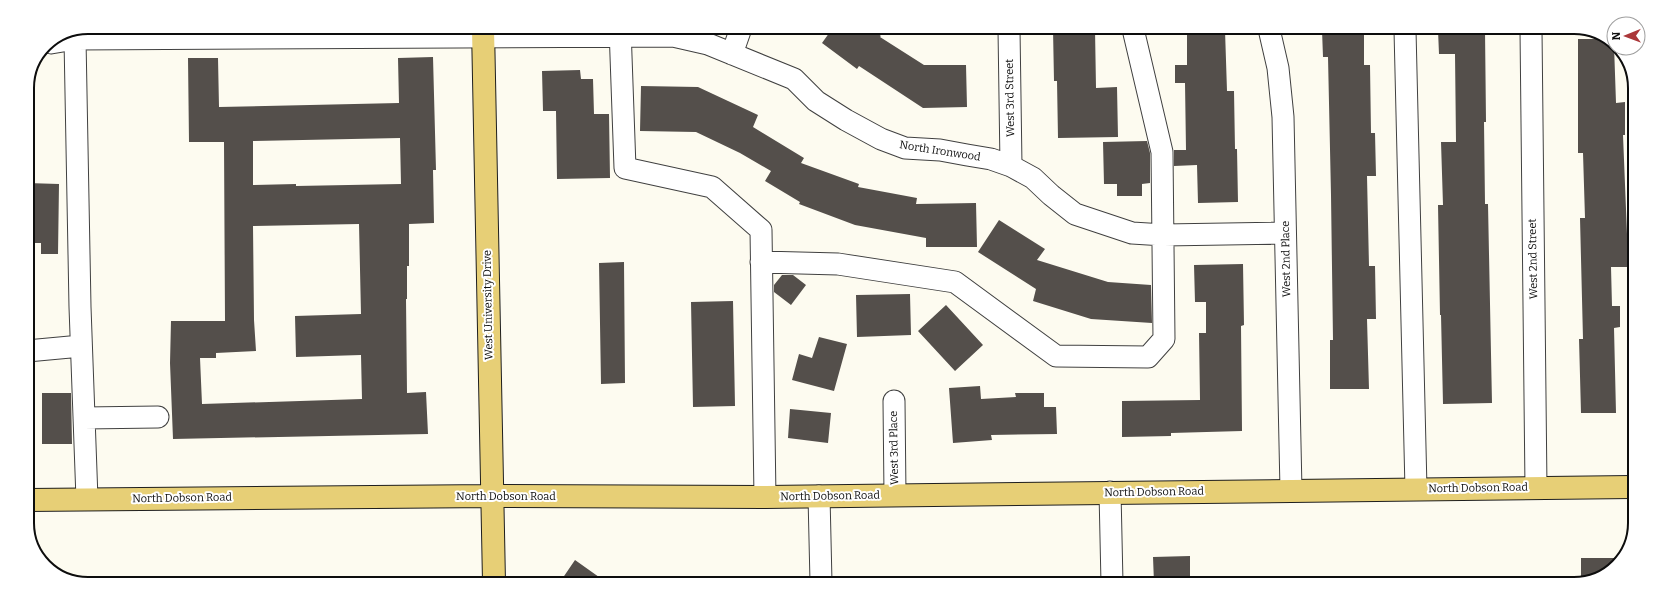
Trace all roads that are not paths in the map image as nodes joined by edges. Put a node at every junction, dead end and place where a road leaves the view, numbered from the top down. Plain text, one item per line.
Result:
1 (366, 34) edge
2 (483, 34) edge
3 (620, 34) edge
4 (646, 34) edge
5 (738, 34) edge
6 (1009, 34) edge
7 (1134, 34) edge
8 (1270, 34) edge
9 (1405, 34) edge
10 (1531, 34) edge
11 (75, 39) junction
12 (63, 40) edge
13 (732, 54) junction
14 (1011, 166) junction
15 (1285, 233) junction
16 (1164, 235) junction
17 (761, 262) junction
18 (81, 346) junction
19 (34, 350) edge
20 (894, 401) dead end
21 (158, 417) dead end
22 (84, 418) junction
23 (1628, 487) edge
24 (1536, 488) junction
25 (1416, 489) junction
26 (1291, 490) junction
27 (1110, 492) junction
28 (895, 495) junction
29 (492, 496) junction
30 (819, 496) junction
31 (765, 497) junction
32 (87, 499) junction
33 (34, 500) edge
34 (494, 577) edge
35 (821, 577) edge
36 (1112, 577) edge

1 - 11 street, North Ironwood
2 - 29 main road, West University Drive
3 - 17 street
4 - 13 street, North Ironwood
5 - 13 street
6 - 14 street, West 3rd Street
7 - 16 street
8 - 15 street, West 2nd Place
9 - 25 street
10 - 24 street, West 2nd Street
11 - 12 street, North Ironwood
11 - 18 street
13 - 14 street, North Ironwood
14 - 16 street, North Ironwood
15 - 16 street, North Ironwood
15 - 26 street, West 2nd Place
16 - 17 street
17 - 31 street
18 - 19 street
18 - 22 street
20 - 28 street, West 3rd Place
21 - 22 street
22 - 32 street
23 - 24 main road, North Dobson Road
24 - 25 main road, North Dobson Road
25 - 26 main road, North Dobson Road
26 - 27 main road, North Dobson Road
27 - 28 main road, North Dobson Road
27 - 36 street
28 - 30 main road, North Dobson Road
29 - 31 main road, North Dobson Road
29 - 32 main road, North Dobson Road
29 - 34 main road, West University Drive
30 - 31 main road, North Dobson Road
30 - 35 street
32 - 33 main road, North Dobson Road

